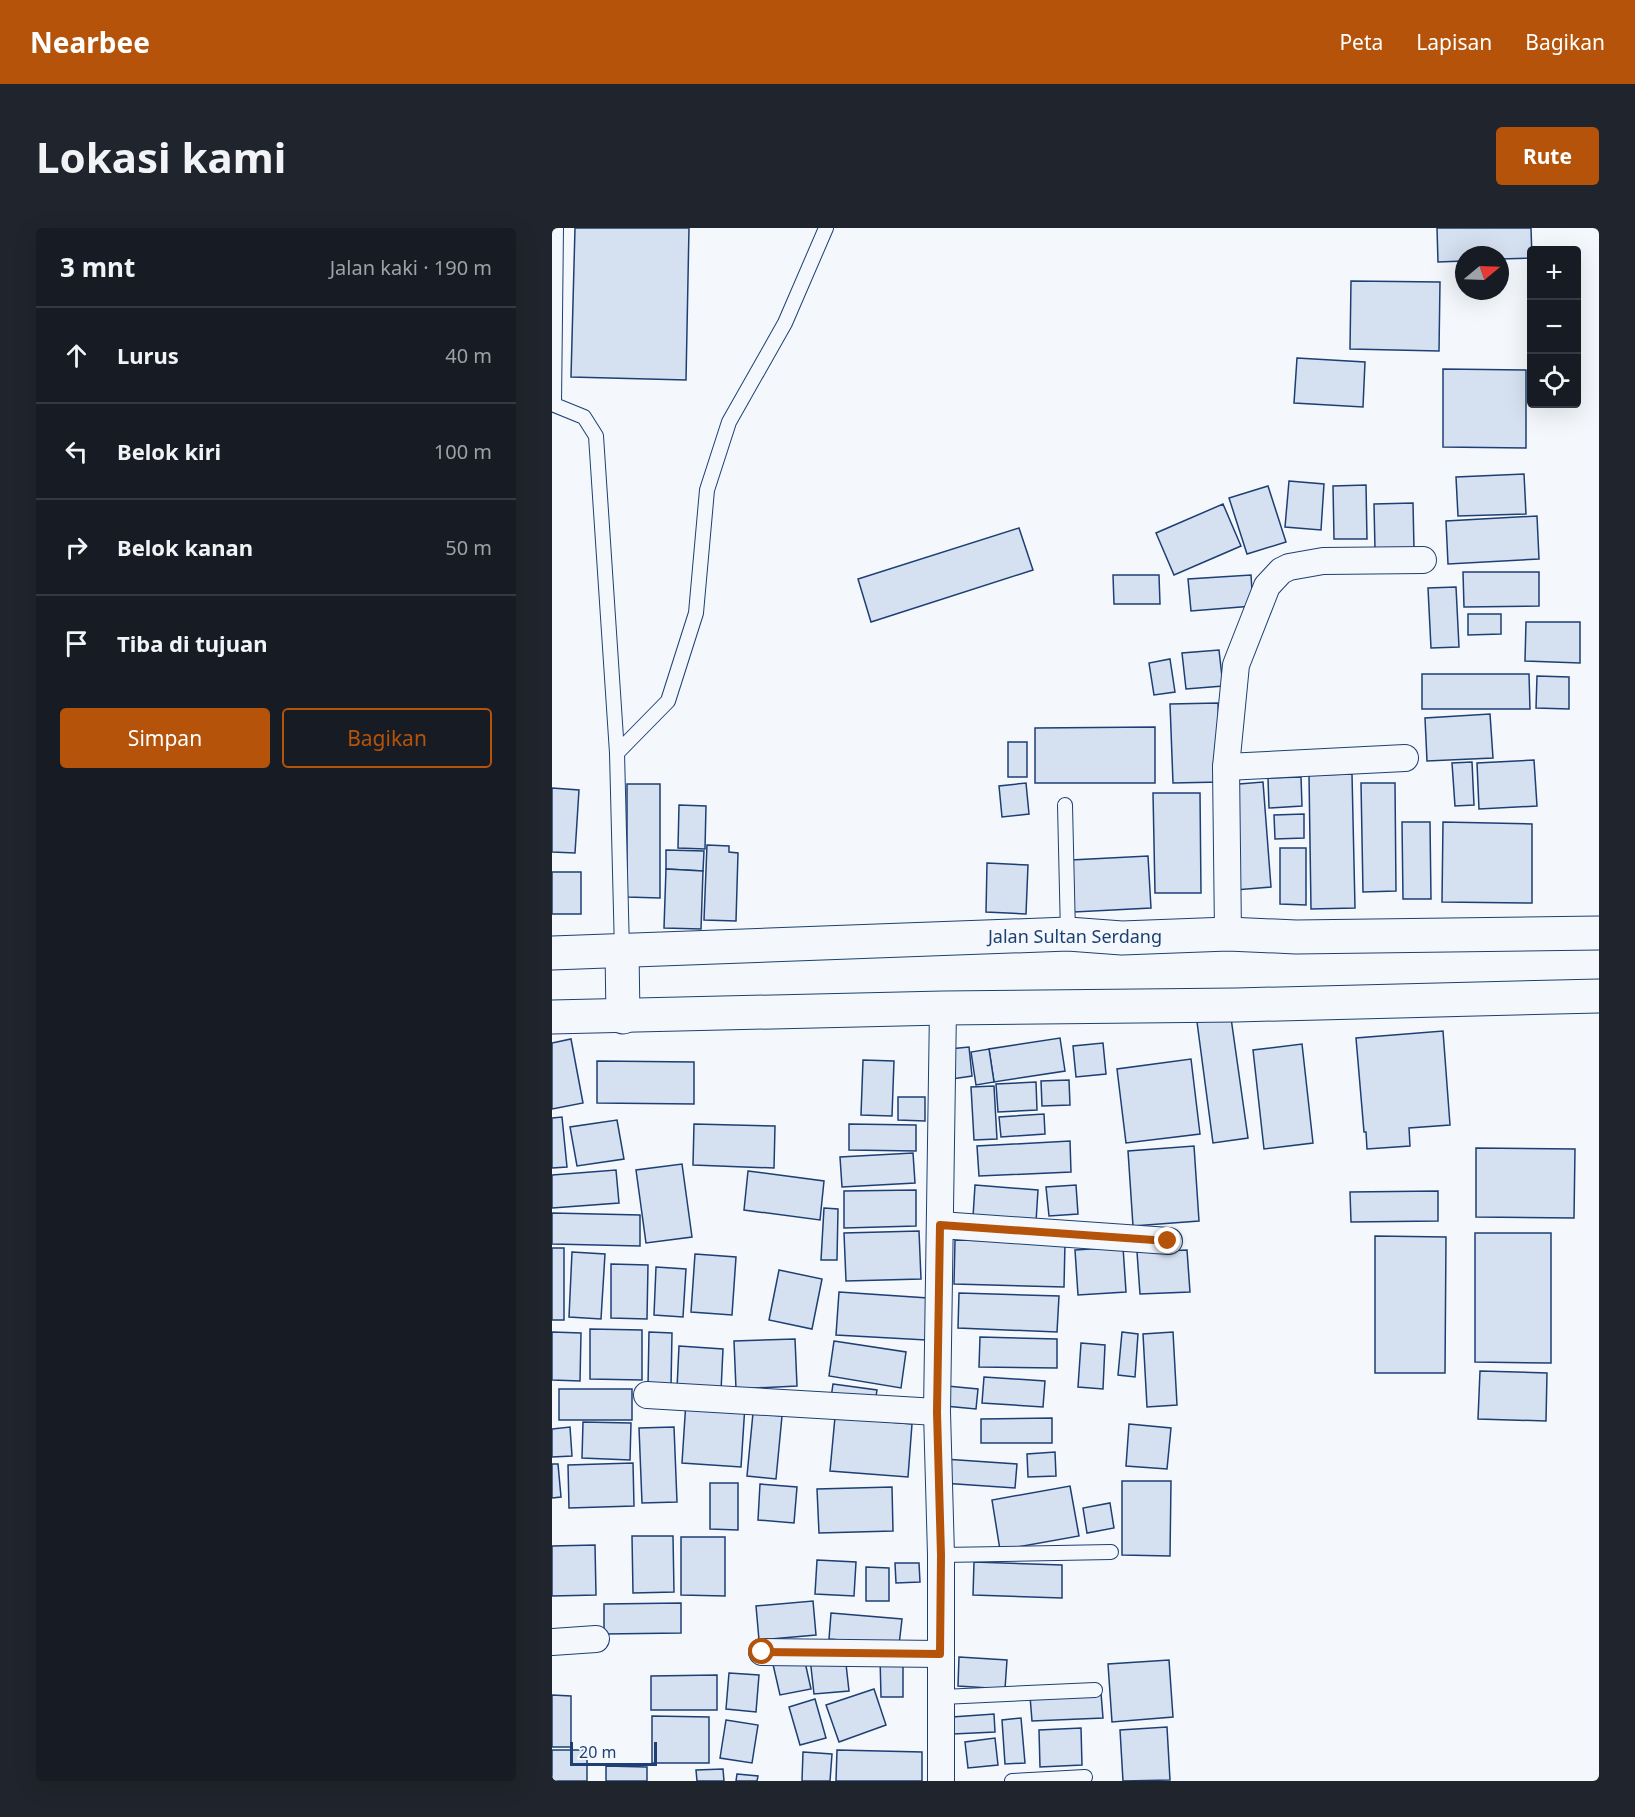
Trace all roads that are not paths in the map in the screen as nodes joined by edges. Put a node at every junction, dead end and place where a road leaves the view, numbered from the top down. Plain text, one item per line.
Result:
1 (556, 228) edge
2 (826, 228) edge
3 (553, 404) edge
4 (1423, 560) dead end
5 (617, 753) junction
6 (1405, 758) dead end
7 (1226, 768) junction
8 (1065, 805) dead end
9 (1599, 933) edge
10 (1068, 934) junction
11 (1228, 934) junction
12 (622, 951) junction
13 (552, 953) edge
14 (1599, 996) edge
15 (943, 1008) junction
16 (552, 1017) edge
17 (623, 1017) junction
18 (940, 1225) junction
19 (1168, 1241) dead end
20 (647, 1395) dead end
21 (937, 1412) junction
22 (1111, 1552) dead end
23 (941, 1555) junction
24 (596, 1639) dead end
25 (552, 1642) edge
26 (762, 1652) dead end
27 (940, 1654) junction
28 (1095, 1690) dead end
29 (942, 1697) junction
30 (1085, 1777) dead end
31 (941, 1781) edge
32 (1012, 1781) edge

1 - 3 lane
2 - 5 lane
3 - 5 lane
4 - 7 street
5 - 12 lane
6 - 7 street
7 - 11 street
8 - 10 lane
9 - 11 highway, Jalan Sultan Serdang
10 - 11 highway, Jalan Sultan Serdang
10 - 12 highway, Jalan Sultan Serdang
12 - 13 highway, Jalan Sultan Serdang
12 - 17 highway
14 - 15 highway
15 - 17 highway
15 - 18 street
16 - 17 highway
18 - 19 street
18 - 21 street
20 - 21 street
21 - 23 street
22 - 23 lane
23 - 27 street
24 - 25 street
26 - 27 street
27 - 29 street
28 - 29 lane
29 - 31 street
30 - 32 lane

